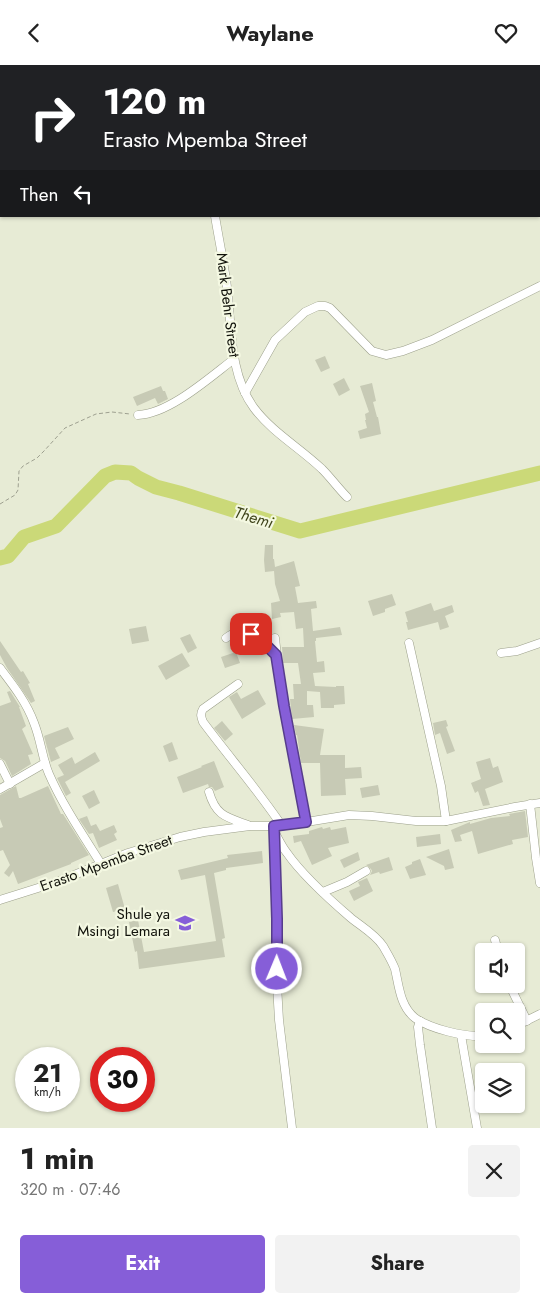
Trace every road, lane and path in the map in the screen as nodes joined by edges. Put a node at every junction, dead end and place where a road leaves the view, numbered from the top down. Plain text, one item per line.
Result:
1 (215, 217) edge
2 (540, 286) edge
3 (234, 359) junction
4 (246, 393) junction
5 (138, 415) joint
6 (347, 497) dead end
7 (0, 504) edge
8 (226, 638) dead end
9 (275, 638) dead end
10 (409, 643) dead end
11 (540, 643) edge
12 (501, 653) dead end
13 (276, 655) junction
14 (0, 668) edge
15 (238, 684) dead end
16 (45, 763) junction
17 (0, 764) edge
18 (10, 783) junction
19 (0, 789) edge
20 (209, 792) dead end
21 (540, 803) edge
22 (530, 804) junction
23 (446, 821) junction
24 (306, 822) junction
25 (250, 826) junction
26 (277, 828) junction
27 (101, 864) junction
28 (366, 871) dead end
29 (540, 883) edge
30 (323, 892) junction
31 (0, 900) edge
32 (495, 940) dead end
33 (496, 943) edge
34 (513, 993) edge
35 (540, 1014) edge
36 (420, 1021) junction
37 (527, 1021) joint
38 (461, 1035) junction
39 (475, 1036) edge
40 (292, 1128) edge
41 (432, 1128) edge
42 (477, 1128) edge

1 - 3 street, Mark Behr Street
2 - 4 street
3 - 4 street, Mark Behr Street
3 - 5 street
4 - 6 street, Mark Behr Street
5 - 7 path
8 - 13 street
9 - 13 street
10 - 23 street
11 - 12 street
13 - 24 street
14 - 16 street
15 - 26 street
16 - 18 street
16 - 27 street
17 - 18 street
18 - 19 street
20 - 25 street
21 - 22 street, Erasto Mpemba Street
22 - 23 street, Erasto Mpemba Street
22 - 29 street
23 - 24 street, Erasto Mpemba Street
24 - 26 street, Erasto Mpemba Street
25 - 26 street, Erasto Mpemba Street
25 - 27 street, Erasto Mpemba Street
26 - 30 street
26 - 40 street
27 - 31 street, Erasto Mpemba Street
28 - 30 street
30 - 36 street
32 - 33 street
34 - 37 street
35 - 37 street
36 - 38 street
36 - 41 street
38 - 39 street
38 - 42 street

